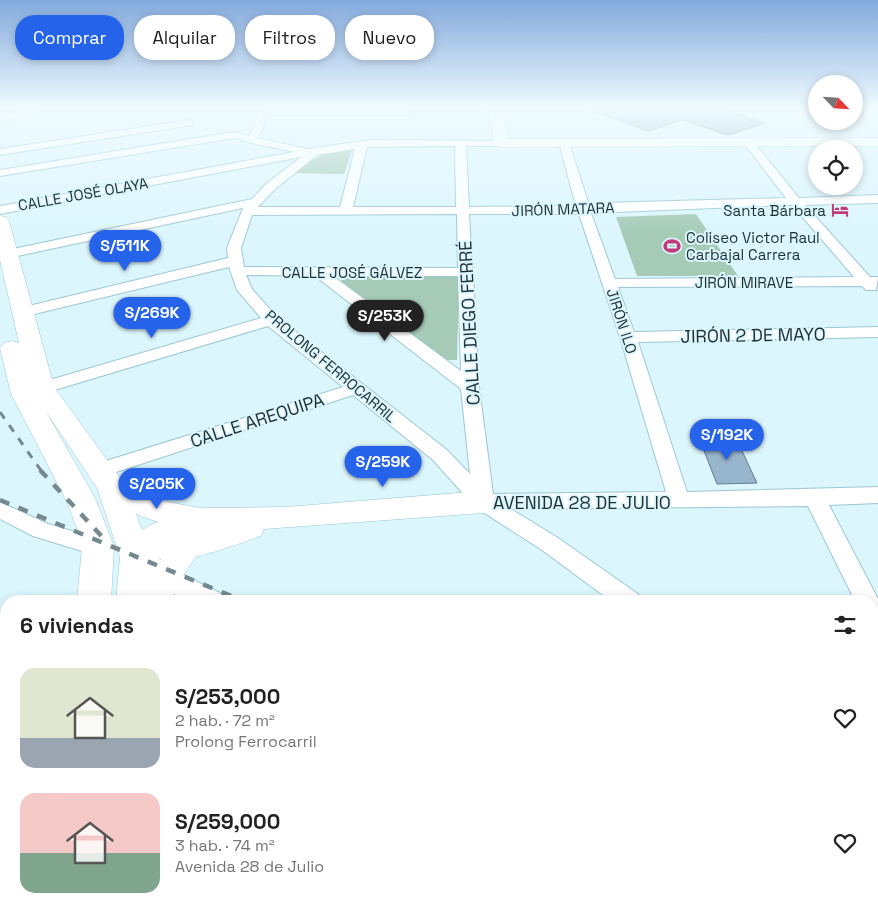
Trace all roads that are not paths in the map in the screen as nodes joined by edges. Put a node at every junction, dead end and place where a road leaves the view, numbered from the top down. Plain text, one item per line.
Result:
1 (17, 150) edge
2 (142, 150) edge
3 (302, 150) edge
4 (328, 150) edge
5 (361, 150) edge
6 (460, 150) edge
7 (566, 150) edge
8 (754, 150) edge
9 (0, 152) edge
10 (314, 152) junction
11 (0, 173) edge
12 (878, 199) edge
13 (795, 201) junction
14 (251, 206) junction
15 (0, 210) edge
16 (584, 210) junction
17 (345, 212) junction
18 (463, 212) junction
19 (0, 221) edge
20 (8, 254) junction
21 (236, 266) junction
22 (319, 272) junction
23 (467, 272) junction
24 (872, 281) edge
25 (610, 283) junction
26 (0, 293) edge
27 (878, 295) edge
28 (22, 312) junction
29 (271, 320) junction
30 (878, 332) edge
31 (628, 337) junction
32 (470, 387) junction
33 (42, 388) junction
34 (357, 388) junction
35 (106, 478) junction
36 (878, 496) edge
37 (815, 498) junction
38 (679, 501) junction
39 (483, 502) junction
40 (0, 510) edge
41 (286, 518) junction
42 (206, 519) junction
43 (187, 546) junction
44 (98, 547) junction
45 (134, 551) junction
46 (160, 589) edge
47 (94, 595) edge
48 (133, 595) edge
49 (187, 595) edge
50 (621, 595) edge
51 (864, 595) edge

1 - 9 street
2 - 11 street
3 - 10 street
4 - 10 street
5 - 17 street
6 - 18 street, CALLE DIEGO FERRÉ
7 - 16 street, JIRÓN ILO
8 - 13 street
10 - 14 street
10 - 15 street, CALLE JOSÉ OLAYA
12 - 13 street, JIRÓN MATARA
13 - 16 street, JIRÓN MATARA
13 - 24 street
14 - 17 street, JIRÓN MATARA
14 - 20 street, JIRÓN MATARA
14 - 21 street
16 - 18 street, JIRÓN MATARA
16 - 25 street, JIRÓN ILO
17 - 18 street, JIRÓN MATARA
18 - 23 street, CALLE DIEGO FERRÉ
19 - 20 street
20 - 28 street
21 - 22 street, CALLE JOSÉ GÁLVEZ
21 - 28 street, CALLE JOSÉ GÁLVEZ
21 - 29 street, PROLONG FERROCARRIL
22 - 23 street, CALLE JOSÉ GÁLVEZ
22 - 32 street
23 - 32 street, CALLE DIEGO FERRÉ
24 - 25 street, JIRÓN MIRAVE
24 - 27 street
25 - 31 street, JIRÓN ILO
26 - 44 street
28 - 33 street
29 - 33 street
29 - 34 street, PROLONG FERROCARRIL
30 - 31 street, JIRÓN 2 DE MAYO
31 - 38 street, JIRÓN ILO
32 - 39 street, CALLE DIEGO FERRÉ
33 - 35 street
34 - 35 street, CALLE AREQUIPA
34 - 39 street, PROLONG FERROCARRIL
35 - 42 street
35 - 45 street
36 - 37 street, AVENIDA 28 DE JULIO
37 - 38 street, AVENIDA 28 DE JULIO
37 - 51 street
38 - 39 street, AVENIDA 28 DE JULIO
39 - 41 street, AVENIDA 28 DE JULIO
39 - 50 street, PROLONG FERROCARRIL
40 - 44 street
41 - 42 street, AVENIDA 28 DE JULIO
41 - 43 street, AVENIDA 28 DE JULIO
42 - 45 street, AVENIDA 28 DE JULIO
43 - 45 street, AVENIDA 28 DE JULIO
43 - 46 street
44 - 45 street, AVENIDA 28 DE JULIO
44 - 47 street
45 - 46 street
45 - 48 street
46 - 49 street

